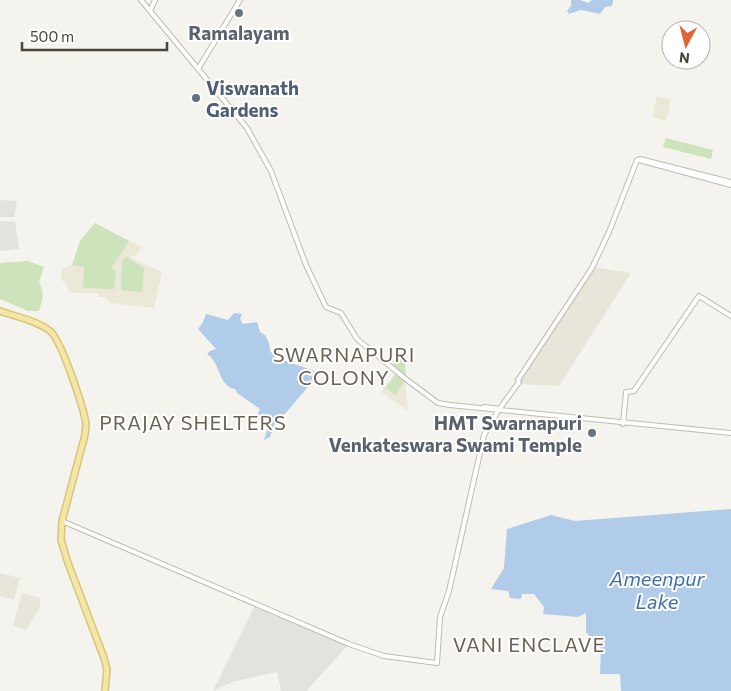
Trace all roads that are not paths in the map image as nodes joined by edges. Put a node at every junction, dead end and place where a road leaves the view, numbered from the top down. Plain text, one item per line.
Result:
1 (141, 0) edge
2 (155, 0) edge
3 (239, 0) edge
4 (150, 10) junction
5 (198, 69) junction
6 (731, 183) edge
7 (0, 312) edge
8 (731, 316) edge
9 (498, 410) junction
10 (623, 422) junction
11 (731, 432) edge
12 (61, 521) junction
13 (104, 691) edge

1 - 4 street
2 - 4 street
3 - 5 street
4 - 5 street
5 - 9 street
6 - 9 street
7 - 12 main road
8 - 10 street
9 - 10 street
9 - 12 street
10 - 11 street
12 - 13 main road

